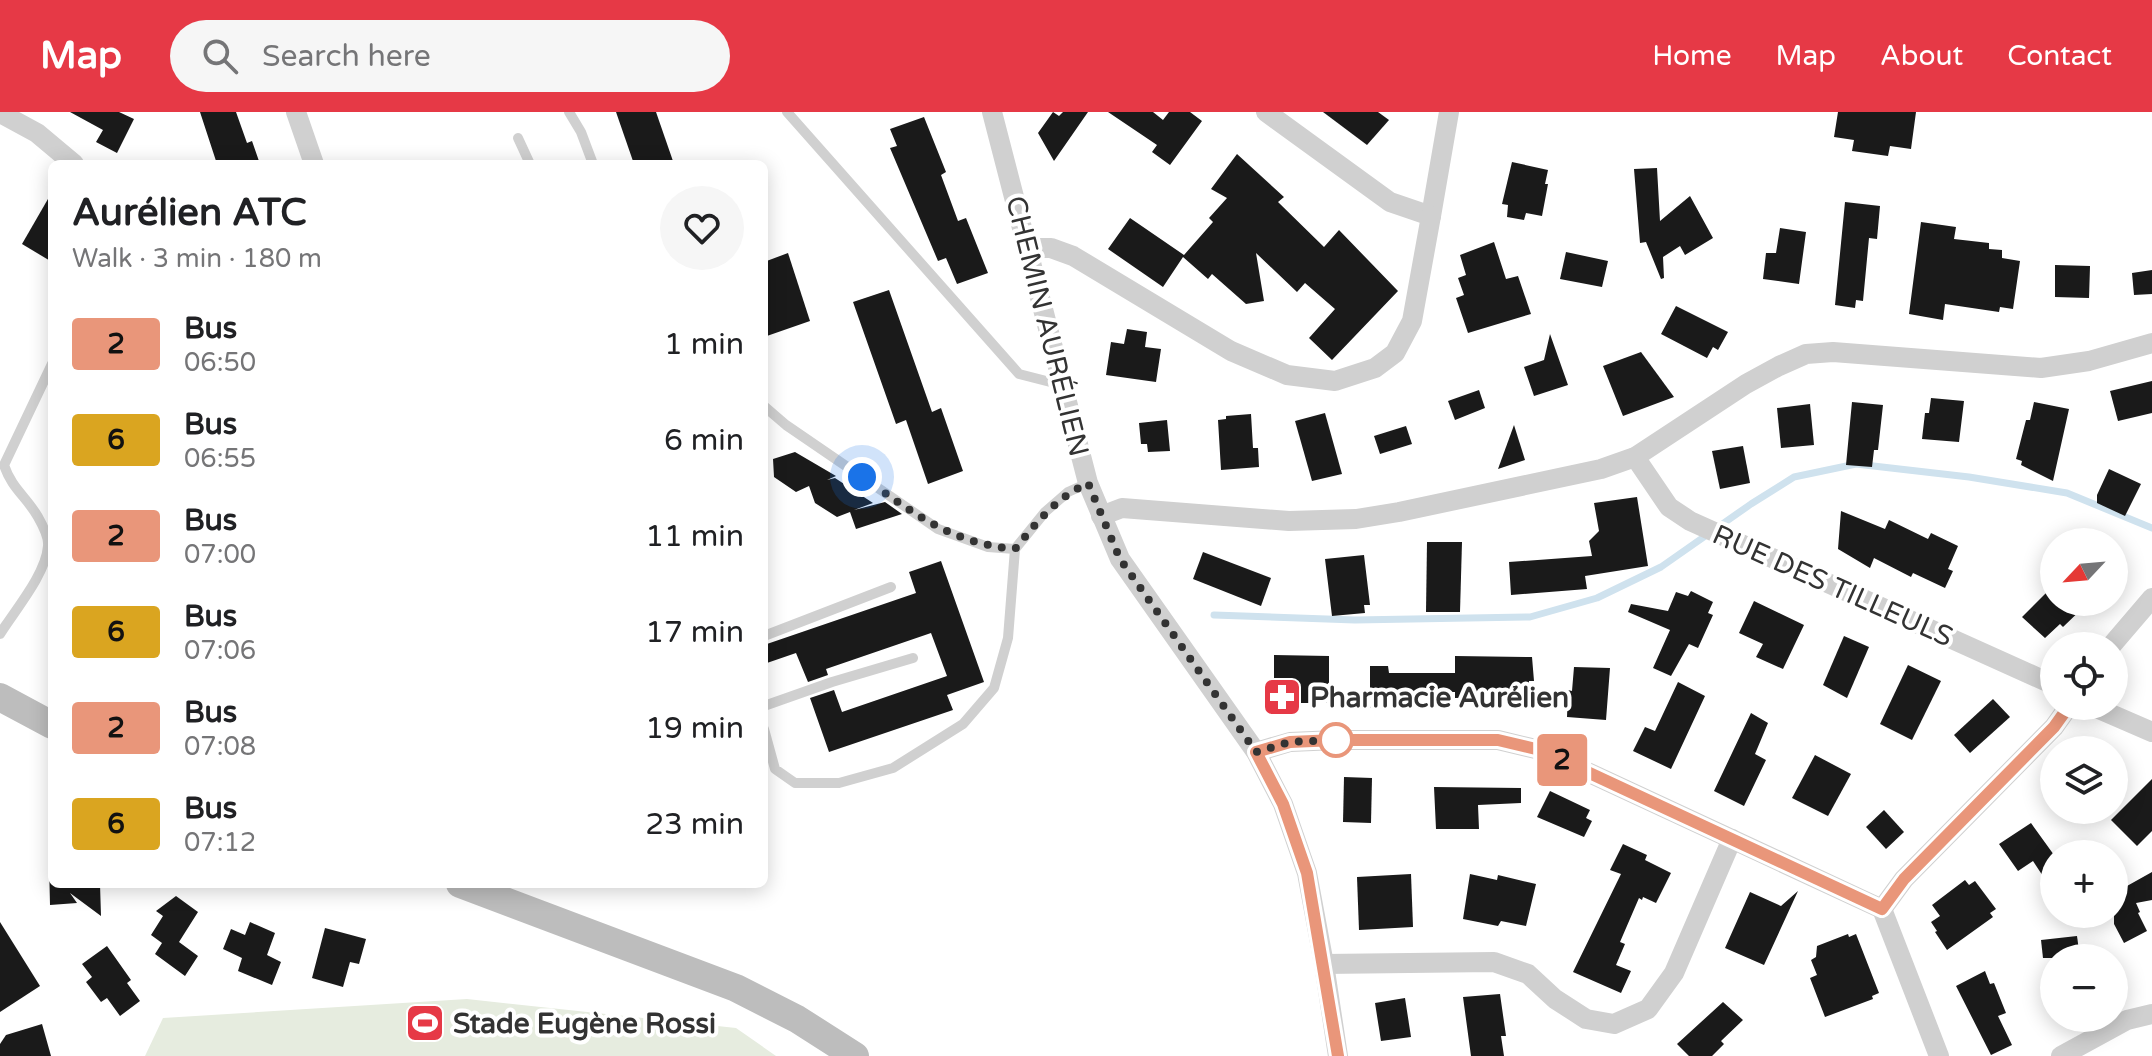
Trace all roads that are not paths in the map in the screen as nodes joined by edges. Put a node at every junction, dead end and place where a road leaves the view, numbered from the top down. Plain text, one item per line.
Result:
1 (296, 112) edge
2 (569, 112) edge
3 (787, 112) edge
4 (992, 112) edge
5 (1266, 112) edge
6 (1449, 112) edge
7 (0, 113) edge
8 (518, 138) dead end
9 (69, 160) edge
10 (313, 160) edge
11 (528, 160) edge
12 (592, 160) edge
13 (1431, 216) junction
14 (1028, 248) junction
15 (2152, 343) edge
16 (48, 372) edge
17 (1062, 385) junction
18 (768, 409) edge
19 (1635, 457) junction
20 (1088, 483) junction
21 (1101, 516) junction
22 (48, 540) edge
23 (48, 547) edge
24 (1015, 549) junction
25 (891, 587) dead end
26 (2152, 598) edge
27 (2123, 632) edge
28 (0, 634) edge
29 (768, 634) edge
30 (913, 658) dead end
31 (2040, 679) edge
32 (0, 697) edge
33 (768, 705) edge
34 (2059, 720) edge
35 (2124, 720) edge
36 (48, 723) edge
37 (2152, 732) edge
38 (1256, 752) junction
39 (769, 769) edge
40 (1732, 839) junction
41 (471, 888) edge
42 (1882, 909) junction
43 (1324, 964) junction
44 (2152, 1014) edge
45 (855, 1056) edge
46 (1338, 1056) edge
47 (1939, 1056) edge
48 (2061, 1056) edge

1 - 10 street
2 - 12 lane
3 - 17 lane
4 - 14 street, CHEMIN AURÉLIEN
5 - 13 street
6 - 13 street
7 - 9 street
8 - 11 lane
13 - 14 street
14 - 17 street, CHEMIN AURÉLIEN
15 - 19 street
16 - 22 lane
17 - 20 street, CHEMIN AURÉLIEN
18 - 24 lane
19 - 21 street
19 - 31 street, RUE DES TILLEULS
20 - 21 street, CHEMIN AURÉLIEN
20 - 24 lane
21 - 38 street, CHEMIN AURÉLIEN
23 - 28 lane
24 - 39 lane
25 - 29 lane
26 - 27 street
30 - 33 lane
32 - 36 main road
34 - 42 street
35 - 37 street
38 - 40 street
38 - 43 street, CHEMIN AURÉLIEN
40 - 42 street
40 - 43 street
41 - 45 main road
42 - 47 street
43 - 46 street, CHEMIN AURÉLIEN
44 - 48 street

